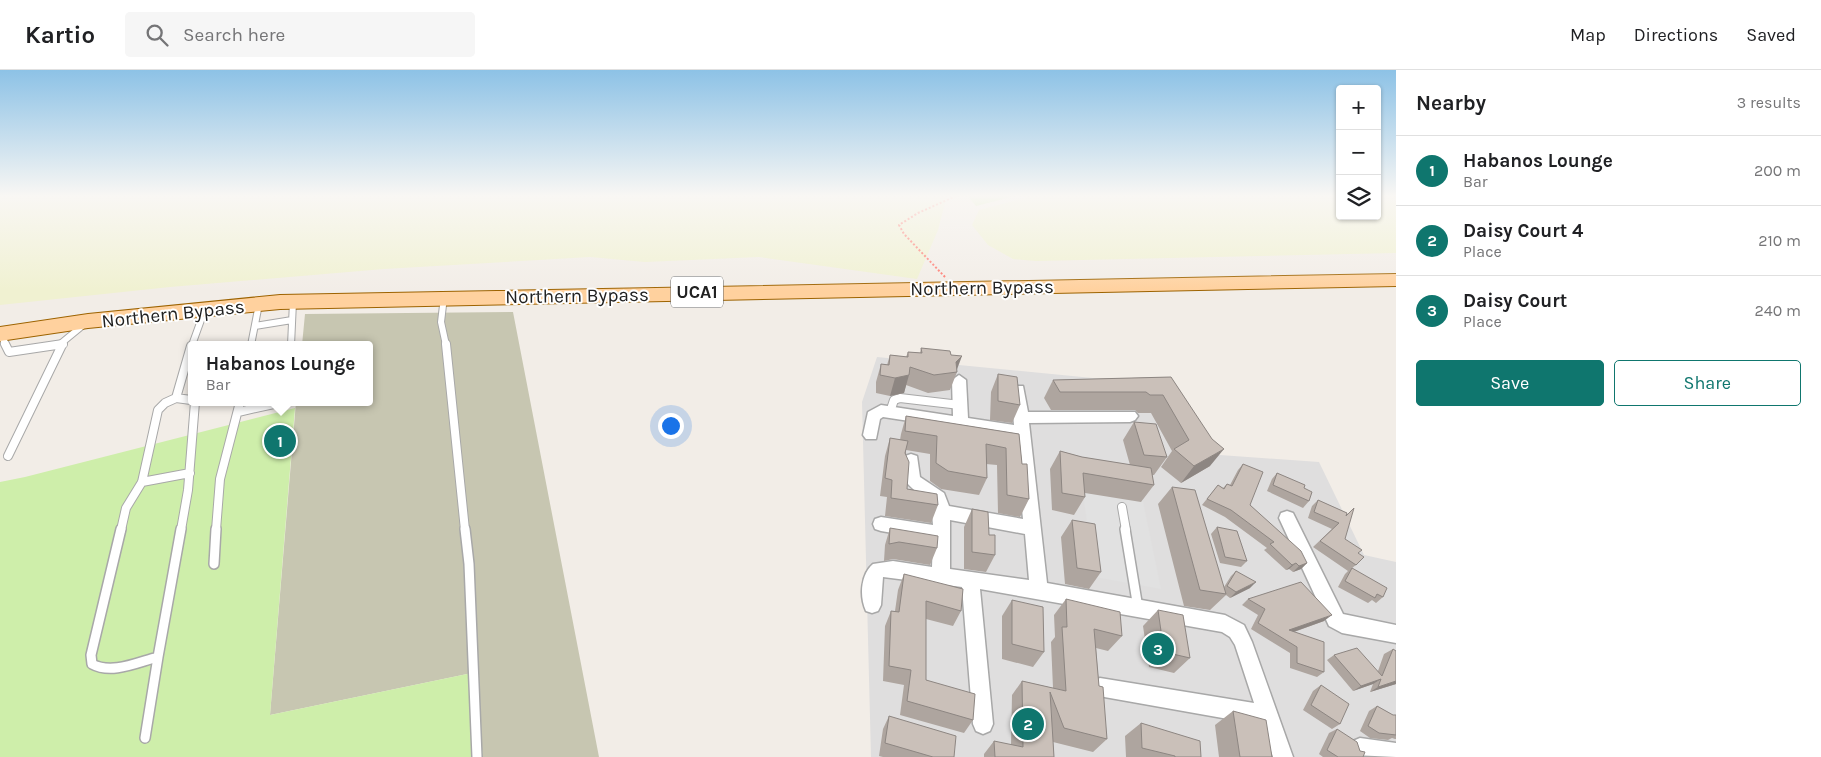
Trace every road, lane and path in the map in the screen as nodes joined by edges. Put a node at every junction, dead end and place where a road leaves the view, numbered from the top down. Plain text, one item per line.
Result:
1 (900, 227) edge
2 (1396, 280) edge
3 (955, 288) junction
4 (444, 297) junction
5 (259, 304) junction
6 (205, 309) junction
7 (293, 311) junction
8 (88, 321) junction
9 (255, 326) junction
10 (0, 334) edge
11 (194, 341) edge
12 (252, 341) edge
13 (291, 341) edge
14 (62, 346) junction
15 (188, 359) edge
16 (959, 380) edge
17 (1018, 390) edge
18 (176, 398) junction
19 (188, 398) edge
20 (960, 405) junction
21 (195, 406) edge
22 (239, 406) edge
23 (264, 406) edge
24 (238, 412) junction
25 (890, 412) junction
26 (1130, 416) dead end
27 (961, 423) junction
28 (1022, 425) junction
29 (871, 436) dead end
30 (8, 456) dead end
31 (911, 460) dead end
32 (190, 473) junction
33 (142, 482) junction
34 (1122, 507) dead end
35 (942, 512) junction
36 (1287, 518) dead end
37 (881, 524) dead end
38 (1032, 528) junction
39 (941, 534) junction
40 (214, 564) dead end
41 (941, 577) junction
42 (970, 581) junction
43 (1039, 590) junction
44 (872, 605) dead end
45 (1138, 608) junction
46 (1396, 634) edge
47 (158, 657) junction
48 (1100, 688) edge
49 (1269, 716) junction
50 (983, 724) dead end
51 (145, 738) dead end
52 (1360, 748) edge
53 (1396, 753) edge
54 (477, 757) edge
55 (1283, 757) edge

1 - 3 path
2 - 3 main road, Northern Bypass / UCA1
3 - 4 main road, Northern Bypass / UCA1
4 - 7 main road, Northern Bypass / UCA1
4 - 54 lane
5 - 6 main road, Northern Bypass / UCA1
5 - 7 main road, Northern Bypass / UCA1
5 - 9 lane
6 - 8 main road, Northern Bypass / UCA1
6 - 11 lane
7 - 9 lane
7 - 13 lane
8 - 10 main road, Northern Bypass / UCA1
8 - 14 lane
9 - 12 lane
10 - 14 lane
14 - 30 lane
15 - 18 lane
16 - 20 street
17 - 28 street
18 - 19 lane
18 - 33 lane
20 - 25 lane
20 - 27 street
21 - 32 lane
22 - 24 lane
23 - 24 lane
24 - 40 lane
25 - 27 street
25 - 29 street
26 - 28 street
27 - 28 street
28 - 38 street
31 - 35 street
32 - 33 lane
32 - 47 lane
33 - 47 lane
34 - 45 lane
35 - 38 street
35 - 39 street
36 - 46 street
37 - 39 street
38 - 43 street
39 - 41 street
41 - 42 street
41 - 44 street
42 - 43 street
42 - 50 street
43 - 45 street
45 - 49 street
47 - 51 lane
48 - 49 street
49 - 55 street
52 - 53 street

